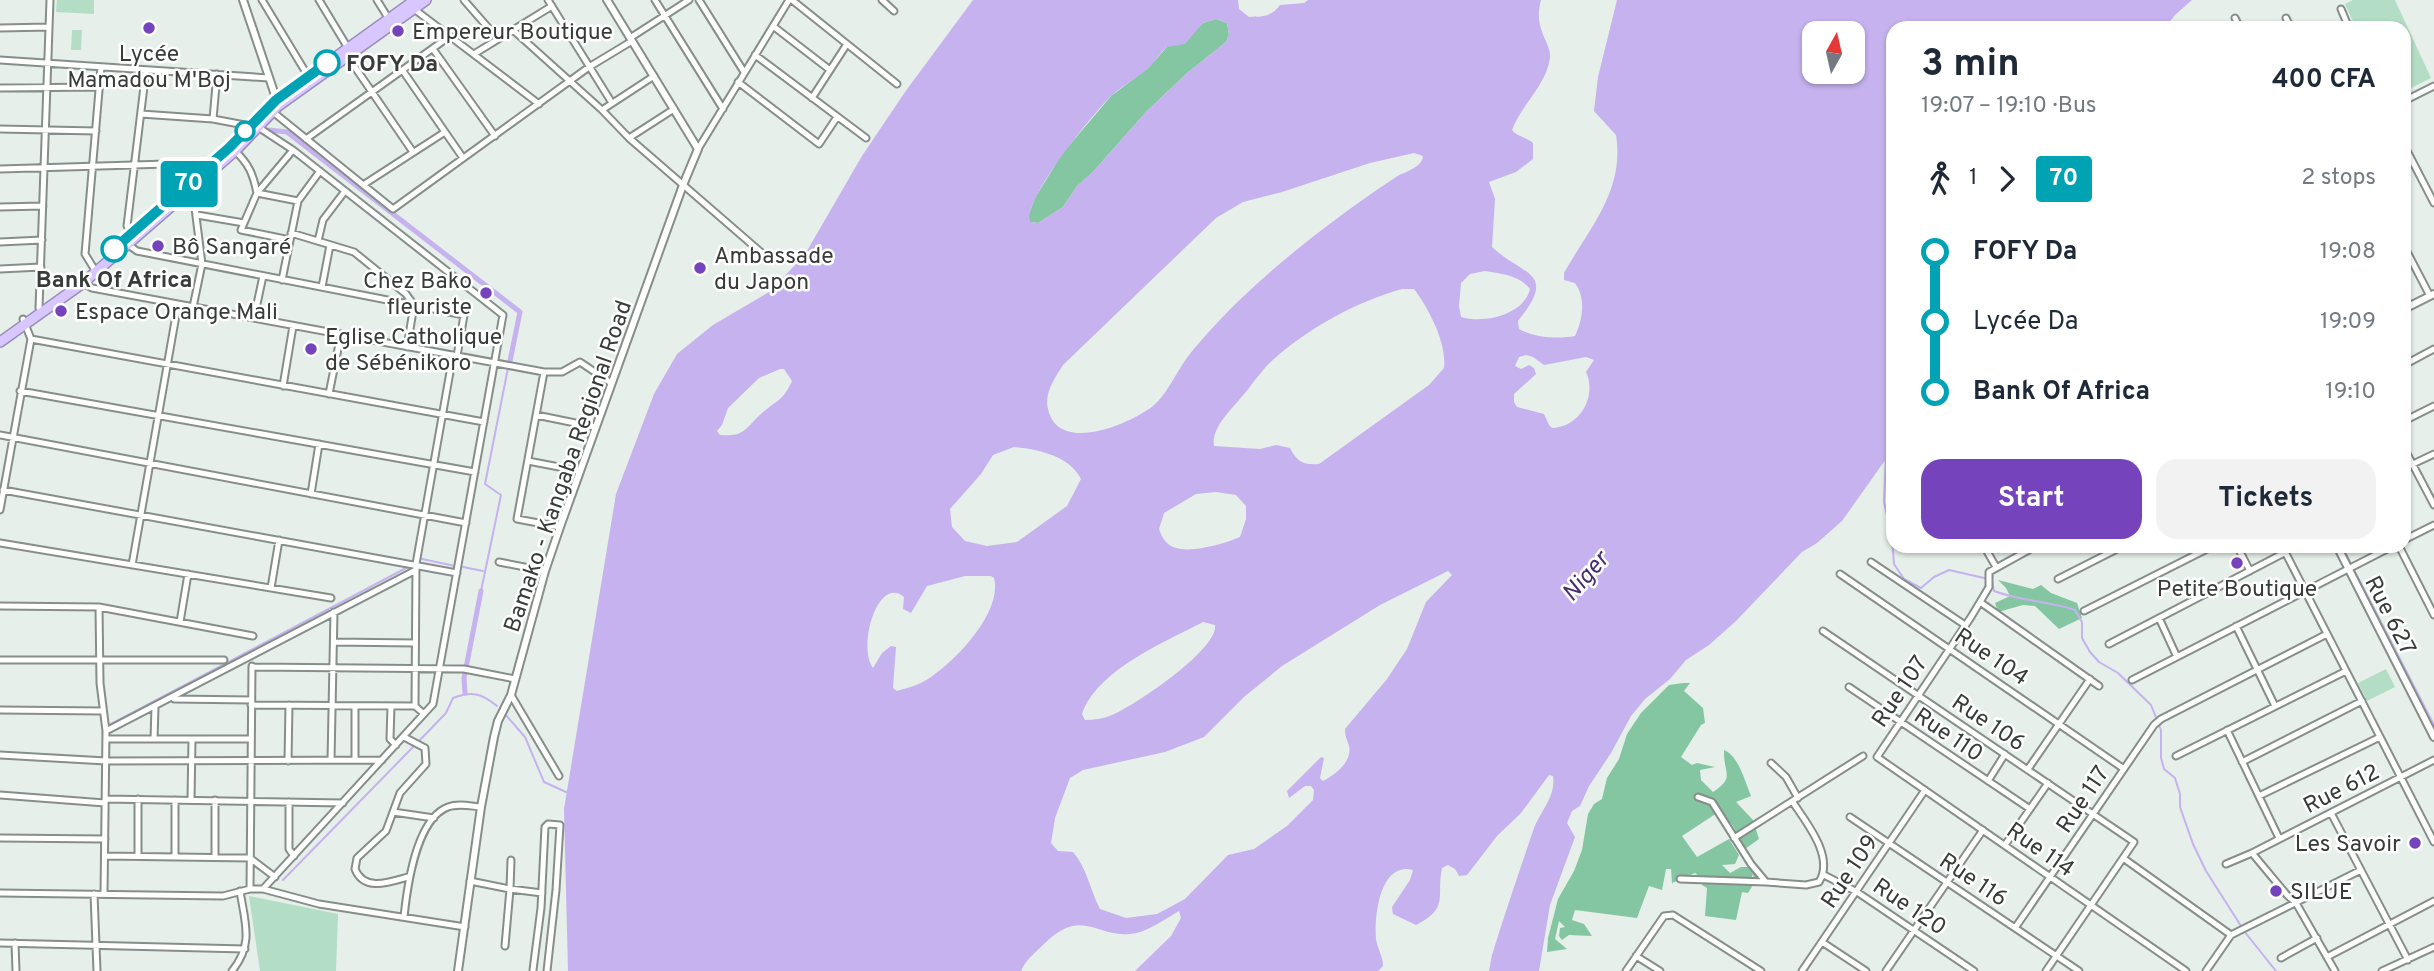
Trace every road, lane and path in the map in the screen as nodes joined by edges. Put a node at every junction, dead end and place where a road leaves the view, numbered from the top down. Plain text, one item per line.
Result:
1 (50, 0) edge
2 (243, 0) edge
3 (262, 0) edge
4 (319, 0) edge
5 (377, 0) edge
6 (426, 0) edge
7 (477, 0) edge
8 (548, 0) edge
9 (607, 0) edge
10 (655, 0) edge
11 (690, 0) edge
12 (699, 0) edge
13 (791, 0) edge
14 (882, 0) edge
15 (466, 3) edge
16 (414, 5) edge
17 (552, 6) junction
18 (2341, 9) dead end
19 (894, 11) dead end
20 (665, 16) junction
21 (2235, 18) dead end
22 (2286, 18) dead end
23 (2236, 21) edge
24 (2288, 21) edge
25 (2346, 21) edge
26 (391, 22) junction
27 (773, 26) junction
28 (49, 27) junction
29 (0, 28) edge
30 (513, 30) junction
31 (450, 36) junction
32 (498, 39) junction
33 (631, 40) junction
34 (846, 44) junction
35 (433, 49) junction
36 (348, 52) junction
37 (474, 54) junction
38 (755, 55) junction
39 (0, 60) edge
40 (48, 63) junction
41 (101, 67) junction
42 (589, 67) junction
43 (146, 70) junction
44 (830, 70) junction
45 (403, 71) junction
46 (744, 72) junction
47 (217, 74) junction
48 (308, 76) junction
49 (654, 76) junction
50 (269, 78) junction
51 (570, 81) junction
52 (738, 82) junction
53 (897, 84) dead end
54 (2434, 86) edge
55 (100, 87) junction
56 (0, 88) edge
57 (47, 88) junction
58 (372, 92) junction
59 (812, 98) junction
60 (2411, 98) edge
61 (612, 103) junction
62 (539, 104) junction
63 (276, 106) junction
64 (723, 108) junction
65 (602, 110) junction
66 (674, 110) junction
67 (141, 114) junction
68 (837, 117) junction
69 (213, 119) junction
70 (254, 126) junction
71 (0, 129) edge
72 (46, 130) junction
73 (96, 131) junction
74 (445, 132) junction
75 (495, 136) junction
76 (629, 138) junction
77 (866, 138) dead end
78 (306, 139) junction
79 (233, 149) junction
80 (698, 149) junction
81 (293, 150) junction
82 (413, 152) junction
83 (463, 158) junction
84 (2411, 159) edge
85 (135, 163) junction
86 (93, 165) junction
87 (44, 167) junction
88 (208, 167) junction
89 (0, 169) edge
90 (320, 171) junction
91 (363, 185) junction
92 (683, 185) junction
93 (345, 191) junction
94 (189, 192) junction
95 (257, 193) junction
96 (298, 201) junction
97 (2434, 203) edge
98 (43, 206) junction
99 (0, 207) edge
100 (197, 215) junction
101 (244, 223) junction
102 (132, 233) junction
103 (291, 237) junction
104 (42, 240) junction
105 (318, 241) junction
106 (0, 242) edge
107 (125, 243) junction
108 (330, 245) junction
109 (763, 254) dead end
110 (2411, 258) edge
111 (202, 264) junction
112 (41, 267) junction
113 (0, 269) edge
114 (94, 270) junction
115 (263, 276) junction
116 (282, 279) junction
117 (80, 282) junction
118 (322, 287) junction
119 (2432, 295) edge
120 (178, 304) junction
121 (414, 305) junction
122 (2411, 306) edge
123 (193, 307) junction
124 (39, 308) junction
125 (254, 318) junction
126 (24, 321) junction
127 (293, 326) junction
128 (341, 334) junction
129 (0, 336) edge
130 (31, 340) junction
131 (0, 342) edge
132 (407, 347) junction
133 (2434, 349) edge
134 (455, 355) junction
135 (2411, 361) edge
136 (495, 363) junction
137 (167, 366) junction
138 (544, 372) junction
139 (611, 383) junction
140 (283, 386) junction
141 (20, 391) junction
142 (329, 394) junction
143 (2434, 406) edge
144 (442, 414) junction
145 (536, 415) junction
146 (158, 416) junction
147 (2411, 418) edge
148 (484, 422) junction
149 (595, 427) junction
150 (0, 435) edge
151 (12, 438) junction
152 (319, 444) junction
153 (2434, 454) edge
154 (2411, 460) edge
155 (528, 461) junction
156 (150, 463) junction
157 (2413, 464) junction
158 (433, 465) junction
159 (580, 471) junction
160 (475, 472) junction
161 (3, 491) junction
162 (311, 494) junction
163 (2434, 505) edge
164 (0, 510) edge
165 (140, 515) junction
166 (425, 515) junction
167 (466, 523) junction
168 (2434, 525) edge
169 (560, 527) junction
170 (2411, 536) edge
171 (279, 540) junction
172 (0, 543) edge
173 (1988, 553) edge
174 (2023, 553) edge
175 (2109, 553) edge
176 (2199, 553) edge
177 (2241, 553) edge
178 (2278, 553) edge
179 (2286, 553) edge
180 (2340, 553) edge
181 (2379, 553) edge
182 (2403, 553) edge
183 (499, 562) dead end
184 (1871, 562) dead end
185 (131, 565) junction
186 (416, 567) junction
187 (1996, 567) junction
188 (2348, 569) junction
189 (545, 571) junction
190 (2250, 571) junction
191 (457, 573) junction
192 (188, 574) junction
193 (1840, 574) dead end
194 (2058, 579) dead end
195 (271, 588) junction
196 (2305, 591) junction
197 (331, 598) dead end
198 (1980, 602) junction
199 (0, 606) edge
200 (99, 607) junction
201 (2084, 611) dead end
202 (334, 612) junction
203 (2434, 615) edge
204 (2159, 618) junction
205 (180, 622) junction
206 (1965, 625) junction
207 (2236, 626) junction
208 (1823, 631) dead end
209 (2327, 634) junction
210 (253, 636) dead end
211 (334, 642) junction
212 (415, 643) junction
213 (2109, 644) dead end
214 (1949, 648) junction
215 (252, 656) junction
216 (2177, 657) junction
217 (0, 660) edge
218 (99, 660) junction
219 (224, 660) dead end
220 (252, 667) junction
221 (333, 667) junction
222 (415, 668) junction
223 (440, 669) junction
224 (2257, 670) junction
225 (2346, 671) junction
226 (515, 679) junction
227 (2090, 679) junction
228 (2132, 680) dead end
229 (2099, 686) dead end
230 (1849, 687) dead end
231 (511, 695) junction
232 (1918, 695) junction
233 (170, 699) junction
234 (2362, 701) junction
235 (251, 703) junction
236 (289, 705) junction
237 (332, 705) junction
238 (355, 706) junction
239 (391, 706) junction
240 (415, 706) junction
241 (2275, 706) junction
242 (155, 707) junction
243 (0, 710) edge
244 (103, 711) junction
245 (424, 714) junction
246 (1900, 722) junction
247 (2060, 723) junction
248 (2227, 730) junction
249 (106, 731) junction
250 (404, 737) junction
251 (2380, 737) junction
252 (2434, 737) edge
253 (251, 738) junction
254 (106, 739) junction
255 (154, 739) junction
256 (192, 739) junction
257 (396, 745) junction
258 (2006, 754) junction
259 (0, 755) edge
260 (2176, 755) dead end
261 (1863, 756) dead end
262 (1877, 757) joint
263 (331, 760) junction
264 (355, 760) junction
265 (382, 760) junction
266 (2434, 760) edge
267 (106, 761) junction
268 (191, 761) junction
269 (251, 761) junction
270 (288, 761) junction
271 (2242, 761) junction
272 (1771, 763) dead end
273 (2028, 769) junction
274 (2124, 769) junction
275 (559, 776) dead end
276 (2400, 777) junction
277 (1988, 781) junction
278 (2048, 783) junction
279 (1925, 790) junction
280 (0, 795) edge
281 (2259, 796) junction
282 (1698, 797) dead end
283 (138, 799) junction
284 (1795, 799) junction
285 (175, 800) junction
286 (191, 800) junction
287 (215, 800) junction
288 (105, 801) junction
289 (251, 801) junction
290 (289, 802) junction
291 (343, 803) junction
292 (481, 807) junction
293 (2030, 809) junction
294 (393, 812) junction
295 (2331, 813) junction
296 (2093, 814) junction
297 (1850, 817) dead end
298 (435, 818) junction
299 (1983, 830) junction
300 (0, 838) edge
301 (1734, 838) junction
302 (2279, 838) junction
303 (105, 839) junction
304 (2434, 842) edge
305 (1889, 843) junction
306 (2005, 845) junction
307 (2252, 853) junction
308 (104, 856) junction
309 (138, 856) junction
310 (294, 856) junction
311 (175, 857) junction
312 (215, 857) junction
313 (250, 858) junction
314 (2123, 858) junction
315 (511, 860) dead end
316 (2226, 864) dead end
317 (2361, 870) junction
318 (1824, 875) junction
319 (275, 877) junction
320 (408, 877) junction
321 (2050, 877) junction
322 (1680, 879) dead end
323 (470, 881) junction
324 (1766, 882) junction
325 (1947, 882) junction
326 (250, 888) junction
327 (263, 889) junction
328 (510, 890) junction
329 (240, 891) junction
330 (1857, 892) junction
331 (0, 893) edge
332 (542, 893) junction
333 (94, 894) junction
334 (104, 894) junction
335 (2434, 901) edge
336 (2296, 903) junction
337 (2091, 905) junction
338 (404, 917) junction
339 (2389, 924) junction
340 (465, 927) junction
341 (2015, 928) junction
342 (1914, 930) junction
343 (2231, 935) junction
344 (2317, 937) junction
345 (0, 943) edge
346 (15, 943) junction
347 (1822, 943) junction
348 (96, 945) junction
349 (505, 946) dead end
350 (2434, 947) edge
351 (245, 949) junction
352 (1636, 956) junction
353 (2057, 956) junction
354 (2327, 957) junction
355 (2281, 958) dead end
356 (2408, 960) junction
357 (533, 970) edge
358 (16, 971) edge
359 (97, 971) edge
360 (232, 971) edge
361 (458, 971) edge
362 (547, 971) edge
363 (1626, 971) edge
364 (1660, 971) edge
365 (1761, 971) edge
366 (1802, 971) edge
367 (1866, 971) edge
368 (1886, 971) edge
369 (1974, 971) edge
370 (2046, 971) edge
371 (2079, 971) edge
372 (2186, 971) edge
373 (2206, 971) edge
374 (2335, 971) edge
375 (2382, 971) edge

1 - 28 street
2 - 50 street
3 - 48 street
4 - 36 street
5 - 26 street
6 - 16 highway
7 - 15 street
8 - 17 street
9 - 33 street
10 - 20 street
11 - 20 street
12 - 46 street
13 - 27 street
13 - 34 street
14 - 19 street
15 - 32 street
16 - 26 highway
16 - 31 street
17 - 30 street
17 - 42 street
18 - 25 street
20 - 33 street
20 - 64 street
21 - 23 street
22 - 24 street
26 - 36 highway
27 - 38 street
27 - 44 street
28 - 29 street
28 - 40 street
30 - 32 street
30 - 51 street
31 - 35 street
31 - 37 street
32 - 37 street
33 - 42 street
33 - 49 street
34 - 44 street
34 - 53 street
35 - 45 street
35 - 75 street
36 - 48 highway
36 - 58 street
36 - 63 highway
37 - 62 street
38 - 46 street
38 - 59 street
39 - 40 street
40 - 41 street
40 - 57 street
41 - 43 street
41 - 55 street
42 - 51 street
42 - 61 street
43 - 47 street
43 - 67 street
44 - 59 street
45 - 58 street
45 - 74 street
46 - 52 street
47 - 50 street
47 - 69 street
48 - 63 highway
49 - 61 street
49 - 66 street
50 - 63 street
51 - 62 street
51 - 65 street
52 - 64 street
52 - 68 street
54 - 60 street
55 - 57 street
55 - 73 street
56 - 57 street
57 - 72 street
58 - 78 street
58 - 82 street
59 - 68 street
61 - 65 street
62 - 75 street
63 - 70 highway
63 - 78 street
64 - 80 street
65 - 76 street
66 - 76 street
66 - 80 street
67 - 69 street
67 - 85 street
68 - 77 street
69 - 70 street
70 - 79 highway
70 - 81 street
71 - 72 street
72 - 73 street
72 - 87 street
73 - 86 street
74 - 82 street
74 - 83 street
75 - 83 street
76 - 92 street
78 - 91 street
79 - 88 highway
79 - 94 highway
79 - 95 street
80 - 92 street, Bamako - Kangaba Regional Road
81 - 90 street
81 - 95 street
82 - 91 street
83 - 91 street
84 - 97 street
85 - 86 street
85 - 88 street
85 - 102 street
86 - 87 street
86 - 114 street
87 - 89 street
87 - 98 street
88 - 102 highway
90 - 93 street
90 - 96 street
92 - 109 street
92 - 139 street, Bamako - Kangaba Regional Road
93 - 105 street
93 - 136 street
94 - 100 street
94 - 107 highway
95 - 96 street
95 - 101 street
96 - 103 street
98 - 99 street
98 - 104 street
100 - 101 street
100 - 111 street
101 - 103 street
102 - 107 highway
103 - 105 street
103 - 116 street
104 - 106 street
104 - 112 street
105 - 108 street
107 - 111 street
107 - 114 highway
108 - 118 street
108 - 121 street
110 - 119 street
111 - 115 street
111 - 123 street
112 - 113 street
112 - 124 street
114 - 117 highway
115 - 116 street
115 - 125 street
116 - 118 street
117 - 120 street
117 - 124 highway
117 - 126 highway
118 - 121 street
119 - 122 street
120 - 123 street
120 - 137 street
121 - 132 street
121 - 134 street
123 - 125 street
124 - 126 highway
125 - 127 street
126 - 129 highway
126 - 130 street
126 - 131 highway
127 - 128 street
127 - 140 street
128 - 132 street
128 - 142 street
130 - 137 street
130 - 141 street
132 - 134 street
133 - 135 street
134 - 136 street
134 - 144 street
136 - 138 street
136 - 148 street
137 - 140 street
137 - 146 street
138 - 139 street
138 - 145 street
139 - 149 street, Bamako - Kangaba Regional Road
140 - 142 street
141 - 146 street
141 - 151 street
142 - 144 street
143 - 147 street
144 - 148 street
144 - 158 street
145 - 149 street
145 - 155 street
146 - 152 street
146 - 156 street
148 - 160 street
149 - 159 street, Bamako - Kangaba Regional Road
150 - 151 street
151 - 156 street
151 - 161 street
152 - 158 street
152 - 162 street
153 - 157 street
154 - 157 street
155 - 159 street
155 - 169 street
156 - 162 street
156 - 165 street
157 - 163 street
158 - 160 street
158 - 166 street
159 - 169 street, Bamako - Kangaba Regional Road
160 - 167 street
161 - 164 street
161 - 165 street
162 - 166 street
165 - 171 street
165 - 185 street
166 - 167 street
166 - 186 street
167 - 191 street
168 - 170 street
169 - 189 street, Bamako - Kangaba Regional Road
171 - 186 street
171 - 195 street
172 - 185 street
173 - 187 street
174 - 187 street
175 - 194 street
176 - 201 street
177 - 190 street
178 - 190 street
179 - 196 street
180 - 188 street, Rue 627
181 - 188 street
182 - 203 street
183 - 189 street
184 - 206 street
185 - 192 street
186 - 191 street
186 - 202 street
186 - 212 street
187 - 198 street, Rue 107
188 - 196 street
188 - 252 street, Rue 627
189 - 226 street, Bamako - Kangaba Regional Road
190 - 204 street
191 - 223 street
192 - 195 street
192 - 205 street
193 - 214 street, Rue 104
195 - 197 street
196 - 207 street
196 - 209 street
198 - 206 street, Rue 107
198 - 227 street
199 - 200 street
200 - 205 street
200 - 218 street
202 - 211 street
202 - 215 street
204 - 213 street
204 - 216 street
205 - 210 street
206 - 214 street, Rue 107
207 - 216 street
207 - 224 street
208 - 232 street, Rue 106
209 - 224 street, Rue 117
209 - 225 street
211 - 212 street
211 - 221 street
212 - 222 street
214 - 232 street, Rue 107
214 - 247 street, Rue 104
215 - 220 street
215 - 233 street
216 - 228 street
217 - 218 street
218 - 219 street
218 - 244 street
220 - 221 street
220 - 235 street
221 - 222 street
221 - 237 street
222 - 223 street
222 - 240 street
223 - 226 street
223 - 245 street
224 - 241 street
224 - 274 street, Rue 117
225 - 234 street
225 - 241 street
226 - 231 street, Bamako - Kangaba Regional Road
227 - 229 street
227 - 247 street
230 - 246 street, Rue 110
231 - 275 street
231 - 292 street, Bamako - Kangaba Regional Road
232 - 246 street, Rue 107
232 - 258 street, Rue 106
233 - 235 street
233 - 242 street
234 - 251 street
234 - 271 street
235 - 236 street
235 - 253 street
236 - 237 street
236 - 270 street
237 - 238 street
237 - 263 street
238 - 239 street
238 - 264 street
239 - 240 street
239 - 257 street
240 - 245 street
241 - 248 street
242 - 249 street
242 - 255 street
243 - 244 street
244 - 249 street
245 - 250 street
246 - 262 street, Rue 107
246 - 277 street, Rue 110
247 - 273 street
247 - 274 street, Rue 104
248 - 260 street
248 - 271 street
249 - 254 street
250 - 257 street
250 - 294 street
251 - 276 street
251 - 281 street
253 - 256 street
253 - 269 street
254 - 255 street
254 - 267 street
255 - 256 street
256 - 268 street
257 - 265 street
258 - 273 street, Rue 106
258 - 277 street
259 - 267 street
261 - 284 street
262 - 279 street, Rue 114
263 - 264 street
263 - 270 street
264 - 265 street
265 - 291 street
266 - 276 street, Rue 612
267 - 268 street
267 - 288 street
268 - 269 street
268 - 286 street
269 - 270 street
269 - 289 street
271 - 281 street
272 - 284 street
273 - 278 street, Rue 106
274 - 296 street, Rue 117
276 - 295 street, Rue 612
276 - 304 street
277 - 293 street, Rue 110
278 - 293 street
278 - 296 street, Rue 106
279 - 299 street, Rue 114
279 - 305 street, Rue 109
280 - 288 street
281 - 302 street
282 - 301 street
283 - 285 street
283 - 288 street
283 - 309 street
284 - 301 street
284 - 318 street
285 - 286 street
285 - 311 street
286 - 287 street
287 - 289 street
287 - 312 street
288 - 303 street
289 - 290 street
289 - 313 street
290 - 291 street
290 - 310 street
291 - 310 street
292 - 298 street
292 - 323 street, Bamako - Kangaba Regional Road
293 - 306 street
294 - 298 street
294 - 320 street
295 - 302 street, Rue 612
295 - 317 street
296 - 314 street, Rue 106
296 - 321 street, Rue 117
297 - 305 street, Rue 116
298 - 320 street
299 - 306 street, Rue 114
299 - 325 street
300 - 303 street
301 - 324 street
302 - 307 street, Rue 612
303 - 308 street
305 - 325 street, Rue 116
305 - 330 street, Rue 109
306 - 321 street, Rue 114
307 - 316 street, Rue 612
307 - 336 street
308 - 309 street
308 - 334 street
309 - 311 street
310 - 319 street
311 - 312 street
312 - 313 street
313 - 319 street
313 - 326 street
314 - 337 street
314 - 343 street
315 - 328 street
317 - 336 street
317 - 339 street
318 - 324 street
318 - 330 street, Rue 120
319 - 327 street
320 - 338 street
321 - 337 street, Rue 114
321 - 341 street, Rue 117
322 - 324 street
323 - 328 street
323 - 340 street, Bamako - Kangaba Regional Road
325 - 341 street, Rue 116
325 - 342 street
326 - 327 street
326 - 329 street
327 - 338 street
328 - 332 street
328 - 349 street
329 - 334 street
329 - 351 street
330 - 342 street, Rue 120
330 - 347 street, Rue 109
331 - 333 street
332 - 357 street
332 - 362 street
333 - 334 street
333 - 348 street
335 - 339 street
336 - 343 street
336 - 344 street
337 - 353 street
337 - 372 street, Rue 114
338 - 340 street
339 - 354 street
339 - 356 street
340 - 361 street, Bamako - Kangaba Regional Road
341 - 353 street, Rue 116
342 - 368 street
342 - 369 street, Rue 120
343 - 373 street
344 - 354 street
344 - 355 street
345 - 346 street
346 - 348 street
346 - 358 street
347 - 366 street, Rue 109
347 - 367 street
348 - 351 street
348 - 359 street
350 - 356 street
351 - 360 street
352 - 363 street
352 - 364 street
352 - 365 street
353 - 370 street
353 - 371 street, Rue 116
354 - 374 street
356 - 375 street

